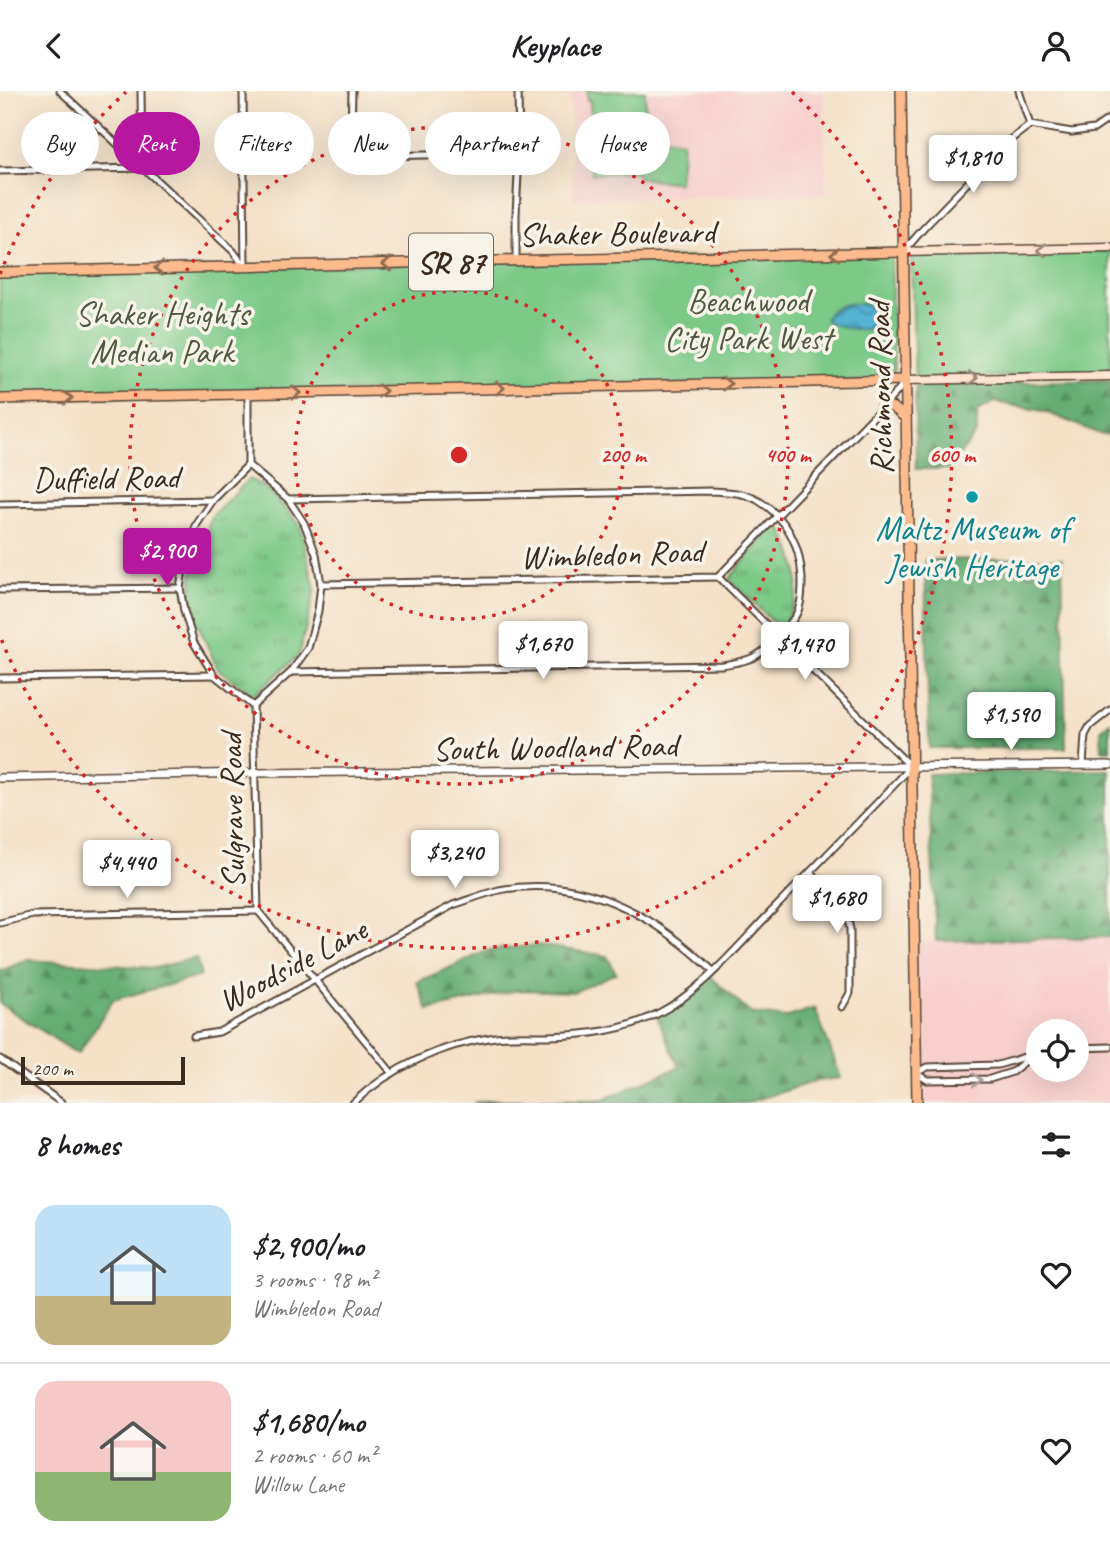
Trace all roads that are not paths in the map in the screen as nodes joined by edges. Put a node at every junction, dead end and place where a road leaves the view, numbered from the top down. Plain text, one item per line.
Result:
1 (60, 91) edge
2 (141, 91) edge
3 (243, 91) edge
4 (352, 91) edge
5 (518, 91) edge
6 (901, 91) edge
7 (1019, 91) edge
8 (141, 112) edge
9 (518, 112) edge
10 (1110, 118) edge
11 (1030, 125) junction
12 (113, 141) edge
13 (425, 155) edge
14 (113, 169) edge
15 (0, 171) edge
16 (150, 175) edge
17 (518, 175) edge
18 (1110, 248) edge
19 (903, 252) junction
20 (516, 261) junction
21 (245, 267) junction
22 (0, 272) edge
23 (1110, 376) edge
24 (905, 380) junction
25 (248, 394) junction
26 (0, 399) edge
27 (881, 407) junction
28 (906, 419) junction
29 (248, 465) junction
30 (288, 499) junction
31 (212, 500) junction
32 (0, 504) edge
33 (778, 516) junction
34 (718, 577) junction
35 (321, 585) junction
36 (180, 587) junction
37 (0, 590) edge
38 (779, 638) junction
39 (291, 672) junction
40 (214, 675) junction
41 (0, 678) edge
42 (253, 706) junction
43 (1110, 710) edge
44 (1083, 765) junction
45 (1110, 765) edge
46 (911, 767) junction
47 (254, 773) junction
48 (0, 778) edge
49 (810, 872) junction
50 (258, 911) junction
51 (0, 923) edge
52 (713, 971) junction
53 (315, 980) junction
54 (842, 1007) dead end
55 (194, 1036) dead end
56 (1089, 1048) edge
57 (1110, 1048) edge
58 (1026, 1057) edge
59 (0, 1059) edge
60 (1026, 1061) edge
61 (392, 1073) junction
62 (916, 1073) junction
63 (62, 1103) edge
64 (353, 1103) edge
65 (916, 1103) edge

1 - 12 street
2 - 8 street
3 - 21 street
4 - 13 street
5 - 9 street
6 - 19 main road, Richmond Road
7 - 11 street
10 - 11 street
11 - 19 street
14 - 15 street
16 - 21 street
17 - 20 street
18 -> 19 main road, Shaker Boulevard
19 -> 20 main road, Shaker Boulevard / SR 87
19 - 24 main road, Richmond Road
20 -> 21 main road, Shaker Boulevard / SR 87
21 -> 22 main road, Shaker Boulevard / SR 87
24 -> 23 main road
25 -> 24 main road
24 - 27 street, Wimbledon Road
24 - 28 main road, Richmond Road
26 -> 25 main road
25 - 29 street
27 - 28 main road
27 - 33 street, Wimbledon Road
28 - 46 main road, Richmond Road
29 - 30 street
29 - 31 street, Sulgrave Road
30 - 33 street
30 - 35 street
31 - 32 street, Duffield Road
31 - 36 street, Sulgrave Road
33 - 34 street, Wimbledon Road
33 - 38 street
34 - 35 street, Wimbledon Road
34 - 38 street
35 - 39 street
36 - 37 street
36 - 40 street, Sulgrave Road
38 - 39 street
38 - 46 street
39 - 42 street
40 - 41 street
40 - 42 street, Sulgrave Road
42 - 47 street, Sulgrave Road
43 - 44 street
44 - 45 street, South Woodland Road
44 - 46 street, South Woodland Road
46 - 47 street, South Woodland Road
46 - 49 street
46 - 62 main road, Richmond Road
47 - 48 street, South Woodland Road
47 - 50 street, Sulgrave Road
49 - 52 street
49 - 54 street
50 - 51 street
50 - 53 street, Sulgrave Road
52 - 53 street, Woodside Lane
52 - 61 street
53 - 55 street, Woodside Lane
53 - 61 street, Sulgrave Road
56 - 57 street
58 - 62 street
59 - 63 street
62 -> 60 street
61 - 64 street
62 - 65 main road, Richmond Road

